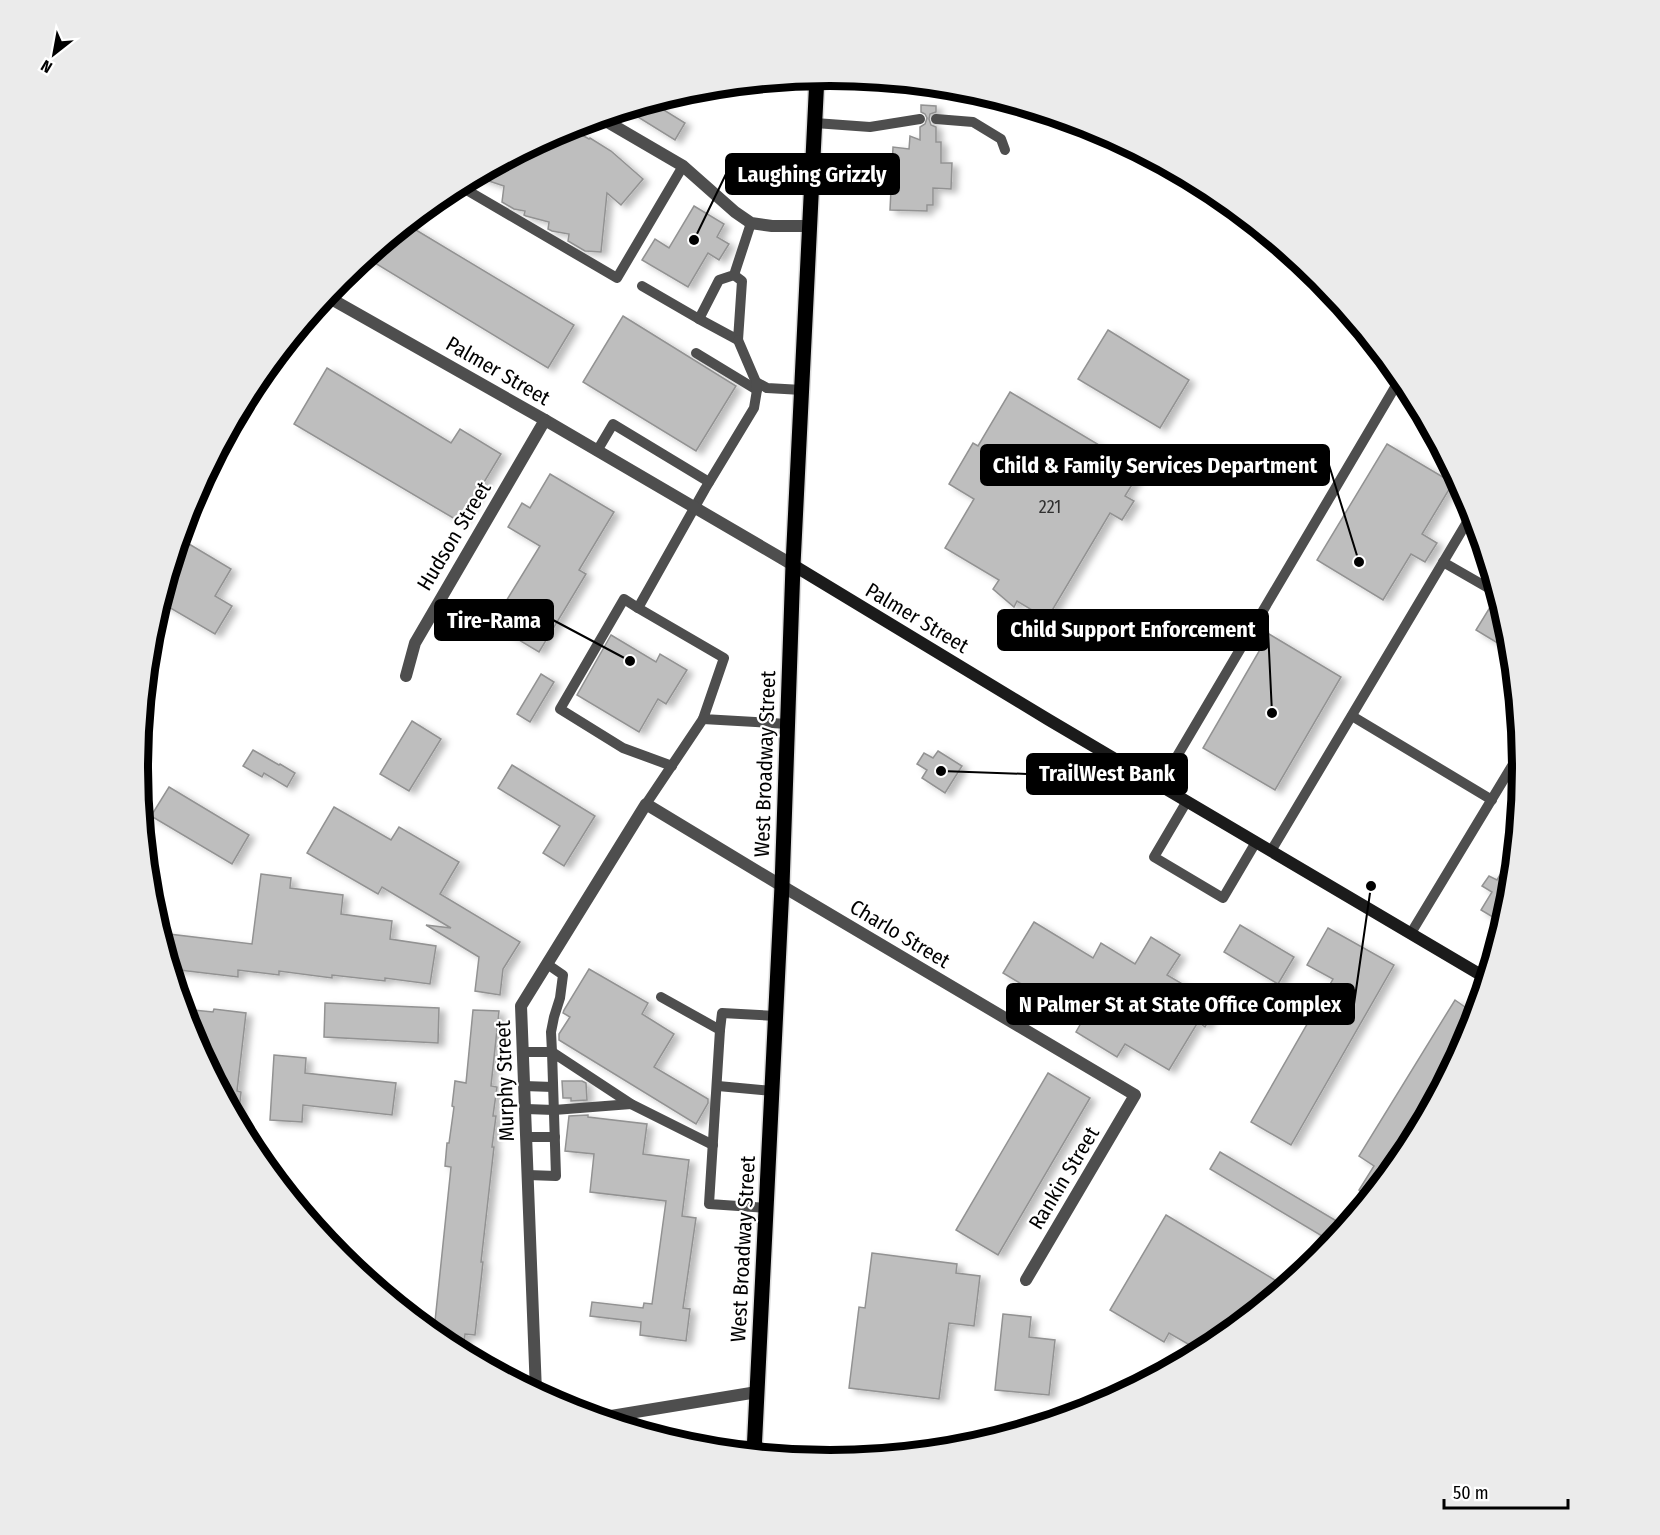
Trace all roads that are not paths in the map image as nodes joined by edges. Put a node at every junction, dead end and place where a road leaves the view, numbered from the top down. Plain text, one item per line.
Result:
1 (817, 86) edge
2 (920, 119) dead end
3 (936, 119) dead end
4 (609, 123) edge
5 (815, 123) junction
6 (1005, 150) dead end
7 (683, 166) junction
8 (467, 190) edge
9 (751, 223) junction
10 (810, 226) junction
11 (734, 275) junction
12 (642, 286) dead end
13 (334, 300) edge
14 (699, 319) junction
15 (738, 340) junction
16 (696, 353) dead end
17 (757, 386) junction
18 (1395, 387) edge
19 (802, 390) junction
20 (545, 420) junction
21 (597, 451) junction
22 (709, 482) junction
23 (694, 508) junction
24 (1466, 523) edge
25 (1443, 562) junction
26 (793, 566) junction
27 (1488, 588) edge
28 (638, 608) junction
29 (406, 676) dead end
30 (1352, 716) junction
31 (703, 719) junction
32 (788, 723) junction
33 (672, 766) junction
34 (1512, 766) edge
35 (1160, 785) junction
36 (1492, 800) junction
37 (1187, 801) junction
38 (646, 804) junction
39 (1256, 842) junction
40 (1271, 851) junction
41 (782, 886) junction
42 (1411, 933) junction
43 (547, 964) junction
44 (1480, 974) edge
45 (661, 997) dead end
46 (776, 1016) junction
47 (720, 1030) junction
48 (523, 1052) junction
49 (552, 1052) junction
50 (524, 1086) junction
51 (717, 1086) junction
52 (553, 1087) junction
53 (772, 1091) junction
54 (1135, 1095) joint
55 (631, 1104) junction
56 (525, 1109) junction
57 (554, 1110) junction
58 (526, 1137) junction
59 (555, 1137) junction
60 (713, 1145) junction
61 (528, 1175) junction
62 (766, 1208) junction
63 (1026, 1280) dead end
64 (536, 1383) edge
65 (757, 1392) junction
66 (617, 1415) edge
67 (754, 1445) edge

1 - 5 main road, West Broadway Street
2 - 5 lane
3 - 6 lane
4 - 7 street
5 - 10 main road, West Broadway Street
7 - 8 lane
7 - 9 street
9 - 10 street
9 - 11 lane
10 - 19 main road, West Broadway Street
11 - 14 lane
11 - 15 lane
12 - 14 lane
13 - 20 street, Palmer Street
14 - 15 lane
15 - 17 lane
16 - 17 lane
17 - 19 lane
17 - 22 lane
18 - 35 lane
19 - 26 main road, West Broadway Street
20 - 21 street, Palmer Street
20 - 29 street, Hudson Street
21 - 22 lane
21 - 23 street, Palmer Street
22 - 23 lane
23 - 26 street, Palmer Street
23 - 28 lane
24 - 25 lane
25 - 27 lane
25 - 30 lane
26 - 32 main road, West Broadway Street
26 - 35 street, Palmer Street
28 - 31 lane
28 - 33 lane
30 - 36 lane
30 - 40 lane
31 - 32 lane
31 - 33 lane
32 - 41 main road, West Broadway Street
33 - 38 lane
34 - 36 lane
35 - 37 street, Palmer Street
36 - 42 lane
37 - 39 street, Palmer Street
37 - 39 lane
38 - 41 street, Charlo Street
38 - 43 street, Murphy Street
39 - 40 street, Palmer Street
40 - 42 street, Palmer Street
41 - 46 main road, West Broadway Street
41 - 54 street, Charlo Street
42 - 44 street, Palmer Street
43 - 48 street, Murphy Street
43 - 49 lane
45 - 47 lane
46 - 47 lane
46 - 53 main road, West Broadway Street
47 - 51 lane
48 - 49 lane
48 - 50 street, Murphy Street
49 - 52 lane
49 - 55 lane
50 - 52 lane
50 - 56 street, Murphy Street
51 - 53 lane
51 - 60 lane
52 - 57 lane
53 - 62 main road, West Broadway Street
54 - 63 street, Rankin Street
55 - 57 lane
55 - 60 lane
56 - 57 lane
56 - 58 street, Murphy Street
57 - 59 lane
58 - 59 lane
58 - 61 street, Murphy Street
59 - 61 lane
60 - 62 lane
61 - 64 street, Murphy Street
62 - 65 main road, West Broadway Street
65 - 66 street
65 - 67 main road, West Broadway Street

